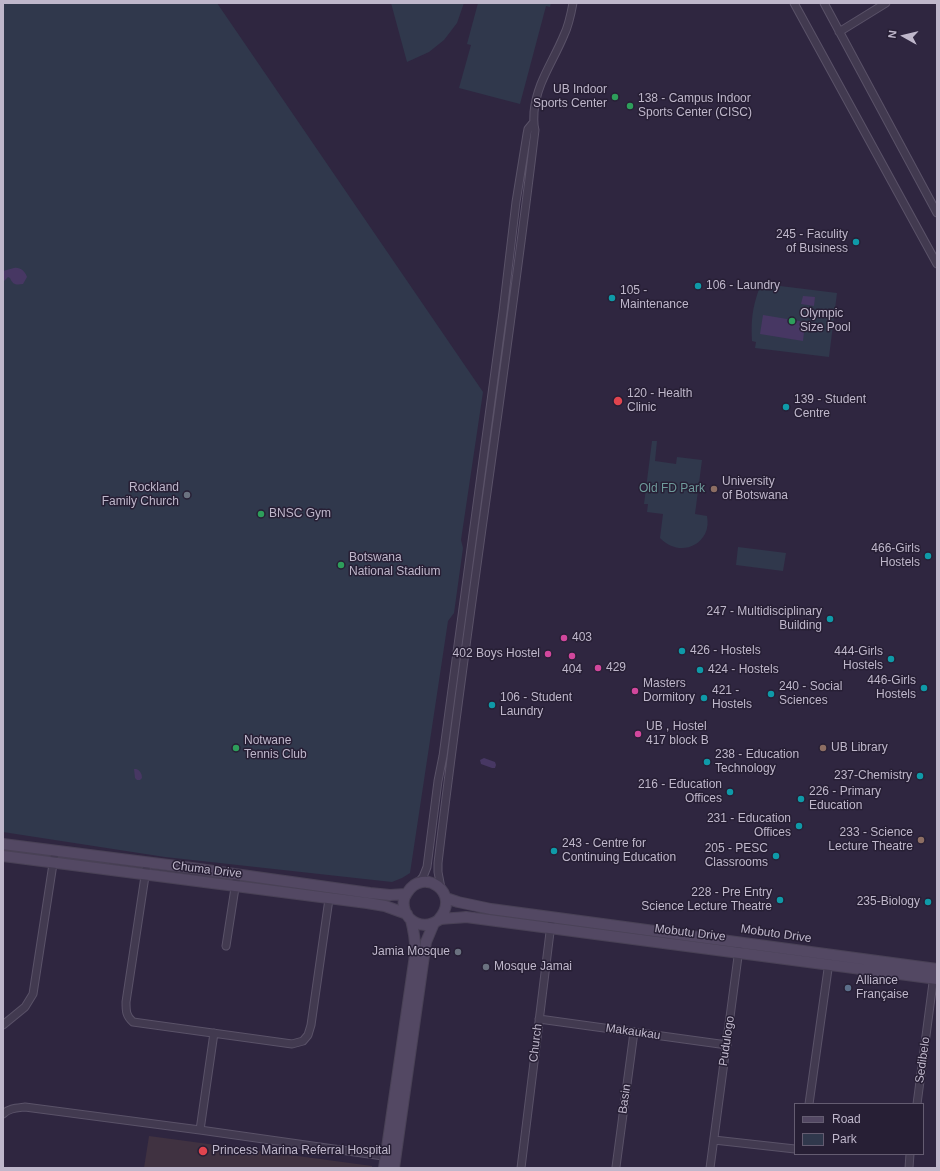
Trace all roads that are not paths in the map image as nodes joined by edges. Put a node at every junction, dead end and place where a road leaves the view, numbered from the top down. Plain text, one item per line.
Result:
1 (573, 3) edge
2 (794, 3) edge
3 (824, 3) edge
4 (886, 3) edge
5 (839, 32) junction
6 (533, 123) junction
7 (516, 202) junction
8 (526, 203) junction
9 (937, 213) edge
10 (937, 264) edge
11 (503, 312) junction
12 (512, 313) junction
13 (3, 844) edge
14 (55, 851) junction
15 (3, 856) edge
16 (53, 863) junction
17 (147, 863) junction
18 (146, 875) junction
19 (237, 875) junction
20 (418, 883) junction
21 (235, 886) junction
22 (441, 888) junction
23 (406, 894) junction
24 (446, 898) junction
25 (329, 899) junction
26 (409, 917) junction
27 (552, 917) junction
28 (436, 921) junction
29 (551, 928) junction
30 (226, 946) dead end
31 (740, 948) junction
32 (829, 960) junction
33 (936, 974) edge
34 (539, 1019) junction
35 (3, 1025) edge
36 (634, 1032) junction
37 (214, 1033) junction
38 (727, 1045) junction
39 (808, 1103) edge
40 (917, 1103) edge
41 (3, 1114) edge
42 (200, 1130) junction
43 (714, 1140) junction
44 (794, 1149) edge
45 (910, 1155) edge
46 (391, 1161) edge
47 (616, 1167) dead end
48 (384, 1168) edge
49 (521, 1168) edge
50 (710, 1168) edge
51 (908, 1168) edge

1 - 6 street
2 - 10 street
3 - 5 street
4 - 5 street
5 - 9 street
6 - 7 street
6 - 8 street
7 - 8 street
7 - 11 street
8 - 12 street
11 - 12 street
11 - 20 street
12 - 22 street
13 - 14 main road, Chuma Drive
14 - 16 street
14 - 17 main road, Chuma Drive
15 - 16 main road, Chuma Drive
16 - 18 main road, Chuma Drive
16 - 35 street
17 - 18 street
17 - 19 main road, Chuma Drive
18 - 21 main road, Chuma Drive
18 - 37 street
19 - 21 street
19 - 23 main road, Chuma Drive
20 - 22 main road
20 - 23 main road
21 - 25 main road, Chuma Drive
21 - 30 street
22 - 24 main road
23 - 26 main road
24 - 27 main road, Mobuto Drive
24 - 28 main road
25 - 26 main road, Chuma Drive
25 - 37 street
26 - 28 main road
26 - 46 main road
27 - 29 street, Church
27 - 31 main road, Mobuto Drive
28 - 29 main road, Mobutu Drive
28 - 46 main road
29 - 31 main road, Mobutu Drive
29 - 34 street, Church
31 - 32 main road, Mobutu Drive
31 - 38 street, Pudulogo
32 - 33 main road, Mobutu Drive
32 - 39 street
33 - 40 street, Sedibelo
34 - 36 street, Makaukau
34 - 49 street, Church
36 - 38 street, Makaukau
36 - 47 street, Basin
37 - 42 street
38 - 43 street, Pudulogo
41 - 42 street
42 - 46 street
43 - 44 street
43 - 50 street, Pudulogo
45 - 51 street
46 - 48 main road

